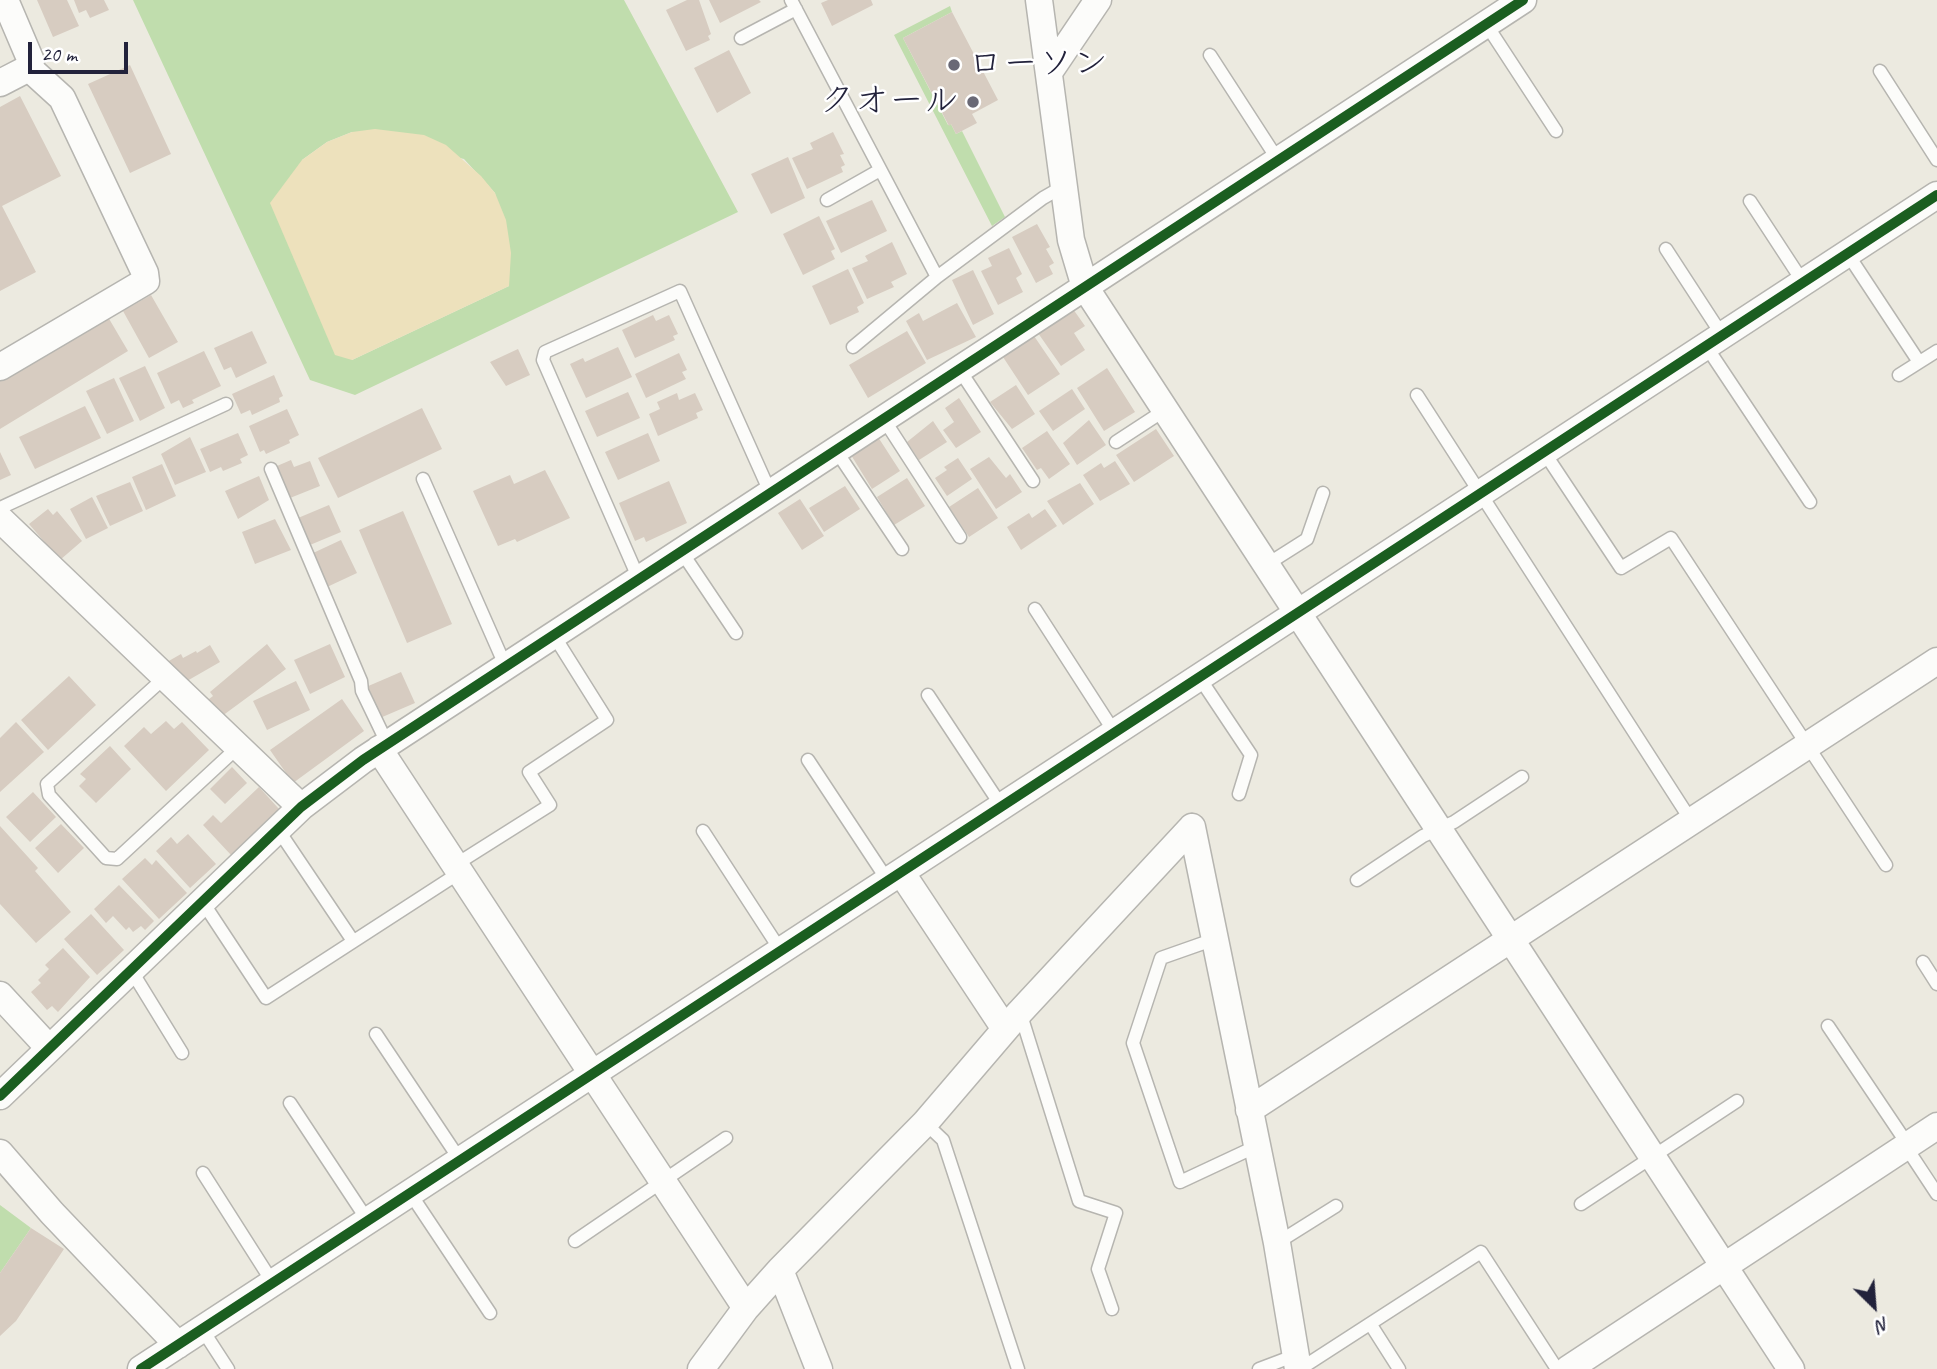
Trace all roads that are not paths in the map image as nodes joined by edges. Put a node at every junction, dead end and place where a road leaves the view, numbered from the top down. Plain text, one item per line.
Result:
1 (5, 0) edge
2 (1039, 0) edge
3 (1098, 0) edge
4 (1523, 0) edge
5 (793, 5) edge
6 (1486, 24) junction
7 (1044, 30) junction
8 (1072, 36) junction
9 (741, 38) dead end
10 (1210, 55) dead end
11 (29, 68) junction
12 (1050, 71) junction
13 (1880, 71) dead end
14 (0, 83) edge
15 (1556, 131) dead end
16 (1278, 160) junction
17 (1937, 160) edge
18 (880, 170) junction
19 (1065, 186) junction
20 (1937, 195) edge
21 (827, 200) dead end
22 (1750, 201) dead end
23 (1666, 249) dead end
24 (1847, 253) junction
25 (937, 277) junction
26 (1803, 282) junction
27 (1086, 287) junction
28 (1714, 340) junction
29 (853, 347) dead end
30 (1937, 351) edge
31 (1919, 362) junction
32 (0, 367) edge
33 (959, 369) junction
34 (1899, 375) dead end
35 (1417, 395) dead end
36 (226, 404) dead end
37 (1165, 410) junction
38 (883, 418) junction
39 (1116, 442) dead end
40 (835, 449) junction
41 (1544, 452) junction
42 (271, 469) dead end
43 (423, 479) dead end
44 (1033, 481) dead end
45 (770, 492) junction
46 (1323, 493) dead end
47 (1479, 494) junction
48 (1810, 502) dead end
49 (0, 508) edge
50 (0, 519) edge
51 (960, 537) dead end
52 (902, 549) dead end
53 (681, 551) junction
54 (1265, 565) junction
55 (638, 578) junction
56 (1035, 609) dead end
57 (1297, 613) junction
58 (553, 633) junction
59 (736, 633) dead end
60 (1937, 660) edge
61 (505, 665) junction
62 (1199, 677) junction
63 (163, 679) junction
64 (928, 695) dead end
65 (1115, 733) junction
66 (383, 746) junction
67 (1807, 746) junction
68 (237, 748) junction
69 (808, 760) dead end
70 (1522, 777) dead end
71 (1239, 794) dead end
72 (301, 807) junction
73 (1002, 807) junction
74 (1692, 822) junction
75 (1439, 828) junction
76 (279, 831) junction
77 (702, 831) dead end
78 (1886, 865) dead end
79 (457, 869) junction
80 (895, 876) junction
81 (1357, 880) dead end
82 (202, 901) junction
83 (1216, 939) junction
84 (1511, 939) junction
85 (353, 941) junction
86 (780, 951) junction
87 (1923, 962) dead end
88 (131, 970) junction
89 (1937, 984) edge
90 (0, 995) edge
91 (1013, 1021) junction
92 (1828, 1026) dead end
93 (376, 1034) dead end
94 (49, 1048) junction
95 (182, 1053) dead end
96 (592, 1074) junction
97 (0, 1096) edge
98 (1737, 1101) dead end
99 (290, 1103) dead end
100 (1250, 1110) junction
101 (926, 1123) junction
102 (1937, 1126) edge
103 (726, 1138) dead end
104 (1257, 1146) junction
105 (1907, 1146) junction
106 (0, 1153) edge
107 (1653, 1156) junction
108 (460, 1160) junction
109 (203, 1174) dead end
110 (663, 1182) junction
111 (410, 1193) junction
112 (1937, 1194) edge
113 (1581, 1203) dead end
114 (1336, 1206) dead end
115 (368, 1221) junction
116 (575, 1241) dead end
117 (1277, 1242) junction
118 (1724, 1266) junction
119 (780, 1270) junction
120 (273, 1283) junction
121 (746, 1308) junction
122 (1112, 1309) dead end
123 (490, 1313) dead end
124 (1371, 1325) junction
125 (202, 1329) junction
126 (178, 1345) junction
127 (1298, 1364) edge
128 (141, 1369) edge
129 (228, 1369) edge
130 (701, 1369) edge
131 (819, 1369) edge
132 (1018, 1369) edge
133 (1259, 1369) edge
134 (1399, 1369) edge
135 (1557, 1369) edge
136 (1568, 1369) edge
137 (1791, 1369) edge

1 - 11 street
2 - 7 street
3 - 8 street
4 - 6 street
5 - 9 lane
5 - 18 lane
6 - 15 lane
6 - 16 street
7 - 8 street
7 - 12 street
8 - 12 street
10 - 16 lane
11 - 14 street
11 - 32 street
12 - 19 street
13 - 17 lane
16 - 27 street
18 - 21 lane
18 - 25 lane
19 - 25 lane
19 - 27 street
20 - 24 street
22 - 26 lane
23 - 28 lane
24 - 26 street
24 - 31 lane
25 - 29 lane
26 - 28 street
27 - 33 street
27 - 37 street
28 - 41 street
28 - 48 lane
30 - 31 lane
31 - 34 lane
33 - 38 street
33 - 44 lane
35 - 47 lane
36 - 49 lane
37 - 39 lane
37 - 54 street
38 - 40 street
38 - 51 lane
40 - 45 street
40 - 52 lane
41 - 47 street
41 - 67 lane
42 - 66 lane
43 - 61 lane
45 - 53 street
45 - 55 lane
46 - 54 lane
47 - 57 street
47 - 74 lane
50 - 63 street
53 - 55 street
53 - 59 lane
54 - 57 street
55 - 58 street
56 - 65 lane
57 - 62 street
57 - 75 street
58 - 61 street
58 - 79 lane
60 - 67 street
61 - 66 street
62 - 65 street
62 - 71 lane
63 - 68 street
63 - 68 lane
64 - 73 lane
65 - 73 street
66 - 72 street
66 - 79 street
67 - 74 street
67 - 78 lane
68 - 72 street
69 - 80 lane
70 - 75 lane
72 - 76 street
73 - 80 street
74 - 84 street
75 - 81 lane
75 - 84 street
76 - 82 street
76 - 85 lane
77 - 86 lane
79 - 85 lane
79 - 96 street
80 - 86 street
80 - 91 street
82 - 85 lane
82 - 88 street
83 - 91 street
83 - 100 street
83 - 104 lane
84 - 100 street
84 - 107 street
86 - 96 street
87 - 89 lane
88 - 94 street
88 - 95 lane
90 - 94 street
91 - 101 street
91 - 122 lane
92 - 105 lane
93 - 108 lane
94 - 97 street
96 - 108 street
96 - 110 street
98 - 107 lane
99 - 115 lane
100 - 104 street
101 - 119 street
101 - 132 lane
102 - 105 street
103 - 110 lane
104 - 117 street
105 - 112 lane
105 - 118 street
106 - 126 street
107 - 113 lane
107 - 118 street
108 - 111 street
109 - 120 lane
110 - 116 lane
110 - 121 street
111 - 115 street
111 - 123 lane
114 - 117 lane
115 - 120 street
117 - 127 street
118 - 136 street
118 - 137 street
119 - 121 street
119 - 131 street
120 - 125 street
121 - 130 street
124 - 127 lane
124 - 134 lane
124 - 135 lane
125 - 126 street
125 - 129 lane
126 - 128 street
127 - 133 lane

